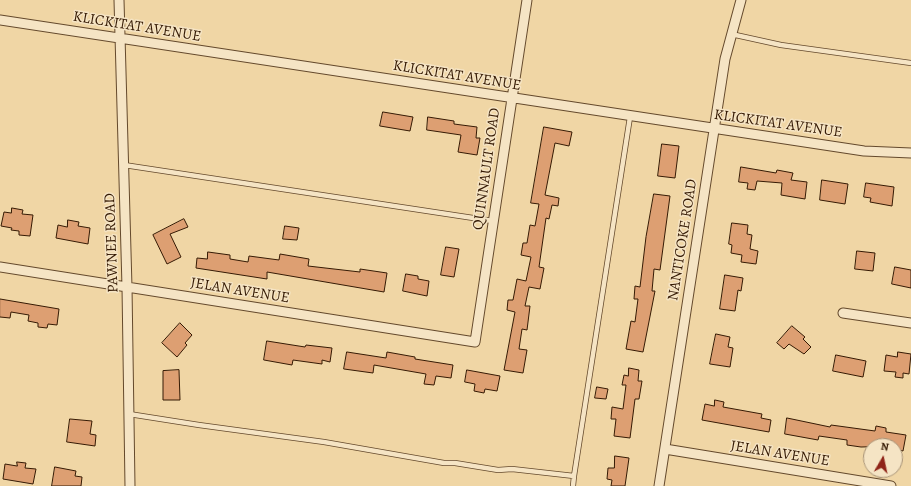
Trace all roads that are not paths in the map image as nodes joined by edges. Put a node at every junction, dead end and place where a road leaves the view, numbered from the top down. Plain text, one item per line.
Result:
1 (118, 0) edge
2 (527, 0) edge
3 (741, 0) edge
4 (0, 20) edge
5 (731, 34) junction
6 (119, 38) junction
7 (911, 63) edge
8 (511, 98) junction
9 (630, 117) junction
10 (714, 129) junction
11 (911, 153) edge
12 (124, 165) junction
13 (493, 222) junction
14 (0, 267) edge
15 (127, 287) junction
16 (843, 313) dead end
17 (911, 322) edge
18 (475, 342) joint
19 (129, 414) junction
20 (665, 450) junction
21 (574, 476) junction
22 (130, 486) edge
23 (573, 486) edge
24 (659, 486) edge
25 (891, 486) edge

1 - 6 street, PAWNEE ROAD
2 - 8 street, QUINNAULT ROAD
3 - 5 street, NANTICOKE ROAD
4 - 6 street, KLICKITAT AVENUE
5 - 7 lane
5 - 10 street, NANTICOKE ROAD
6 - 8 street, KLICKITAT AVENUE
6 - 12 street, PAWNEE ROAD
8 - 9 street, KLICKITAT AVENUE
8 - 13 street, QUINNAULT ROAD
9 - 10 street, KLICKITAT AVENUE
9 - 21 lane
10 - 11 street, KLICKITAT AVENUE
10 - 20 street, NANTICOKE ROAD
12 - 13 lane
12 - 15 street, PAWNEE ROAD
13 - 18 street, QUINNAULT ROAD
14 - 15 street, JELAN AVENUE
15 - 18 street, JELAN AVENUE
15 - 19 street, PAWNEE ROAD
16 - 17 street
19 - 21 lane
19 - 22 street, PAWNEE ROAD
20 - 24 street, NANTICOKE ROAD
20 - 25 street, JELAN AVENUE
21 - 23 lane

